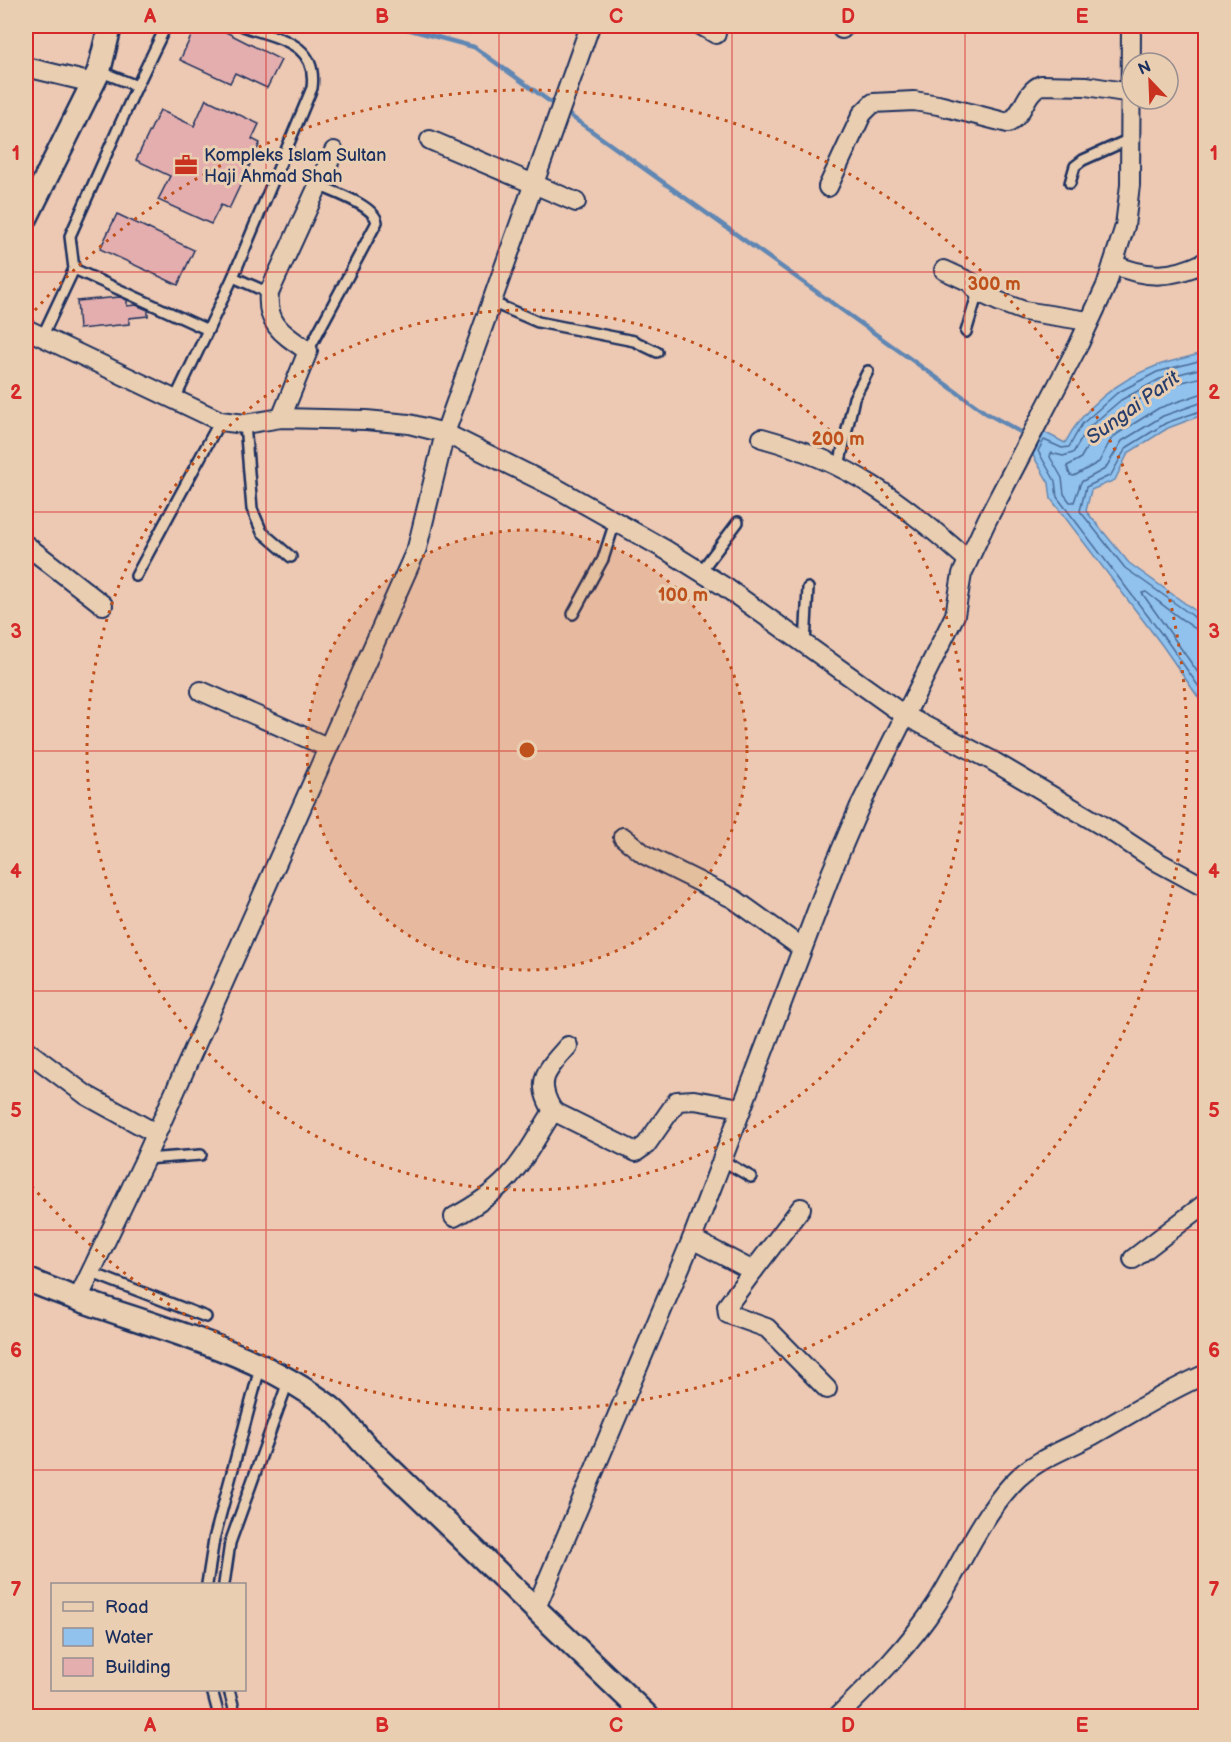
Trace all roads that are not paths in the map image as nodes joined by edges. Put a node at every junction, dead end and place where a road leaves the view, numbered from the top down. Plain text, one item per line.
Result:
1 (110, 26) edge
2 (166, 26) edge
3 (243, 26) edge
4 (1131, 26) edge
5 (583, 28) edge
6 (1131, 51) edge
7 (26, 67) edge
8 (96, 77) junction
9 (137, 86) junction
10 (1120, 91) edge
11 (1131, 111) edge
12 (1131, 138) junction
13 (430, 140) dead end
14 (334, 151) dead end
15 (532, 183) junction
16 (1070, 183) dead end
17 (318, 185) junction
18 (828, 187) dead end
19 (576, 202) dead end
20 (26, 218) edge
21 (1205, 262) edge
22 (1113, 264) junction
23 (74, 269) junction
24 (944, 270) dead end
25 (233, 278) junction
26 (269, 292) junction
27 (978, 292) junction
28 (491, 302) junction
29 (1088, 321) junction
30 (208, 330) junction
31 (966, 332) dead end
32 (34, 333) edge
33 (308, 351) junction
34 (657, 352) dead end
35 (868, 371) dead end
36 (174, 401) junction
37 (281, 418) junction
38 (220, 421) junction
39 (245, 424) junction
40 (445, 434) junction
41 (762, 438) dead end
42 (839, 466) junction
43 (615, 522) junction
44 (738, 522) dead end
45 (26, 545) edge
46 (291, 557) dead end
47 (968, 560) junction
48 (701, 571) junction
49 (136, 576) dead end
50 (808, 588) dead end
51 (103, 605) dead end
52 (573, 614) dead end
53 (806, 645) junction
54 (201, 691) dead end
55 (904, 714) junction
56 (327, 747) junction
57 (623, 837) dead end
58 (1206, 888) edge
59 (802, 948) junction
60 (567, 1046) dead end
61 (26, 1050) edge
62 (741, 1108) junction
63 (553, 1111) junction
64 (155, 1133) junction
65 (201, 1155) dead end
66 (145, 1159) junction
67 (720, 1159) junction
68 (751, 1177) dead end
69 (1206, 1203) edge
70 (801, 1208) dead end
71 (454, 1217) dead end
72 (692, 1239) junction
73 (1133, 1259) dead end
74 (753, 1271) junction
75 (92, 1273) junction
76 (26, 1279) edge
77 (78, 1299) junction
78 (206, 1317) dead end
79 (260, 1368) junction
80 (1206, 1374) edge
81 (288, 1379) junction
82 (827, 1389) dead end
83 (207, 1583) edge
84 (224, 1583) edge
85 (536, 1608) junction
86 (213, 1691) edge
87 (230, 1691) edge
88 (219, 1716) edge
89 (236, 1716) edge
90 (647, 1716) edge
91 (838, 1716) edge

1 - 8 street
2 - 9 lane
3 - 25 lane
4 - 6 street
5 - 15 street
7 - 8 street
8 - 9 lane
8 - 20 street
9 - 23 lane
10 - 18 street
11 - 12 street
12 - 16 lane
12 - 22 street
13 - 15 street
14 - 17 street
15 - 19 street
15 - 28 street
17 - 26 street
17 - 33 lane
21 - 22 street
22 - 29 street
23 - 30 lane
23 - 32 lane
24 - 27 street
25 - 26 lane
25 - 30 lane
26 - 33 street
27 - 29 street
27 - 31 lane
28 - 34 lane
28 - 40 street
29 - 47 street
30 - 36 lane
32 - 36 street
33 - 37 street
35 - 42 lane
36 - 38 street
37 - 39 street
37 - 40 street
38 - 39 street
38 - 49 lane
39 - 46 lane
40 - 43 street
40 - 56 street
41 - 42 street
42 - 47 street
43 - 48 street
43 - 52 lane
44 - 48 lane
45 - 51 street
47 - 55 street
48 - 53 street
50 - 53 lane
53 - 55 street
54 - 56 street
55 - 58 street
55 - 59 street
56 - 64 street
57 - 59 street
59 - 62 street
60 - 63 street
61 - 64 street
62 - 63 street
62 - 67 street
63 - 71 street
64 - 66 street
65 - 66 lane
66 - 75 street
67 - 68 lane
67 - 72 street
69 - 73 street
70 - 74 street
72 - 74 street
72 - 85 street
74 - 82 street
75 - 77 street
75 - 78 lane
76 - 77 street
77 - 79 street
79 - 81 street
79 - 83 lane
80 - 91 street
81 - 84 lane
81 - 85 street
85 - 90 street
86 - 88 lane
87 - 89 lane

